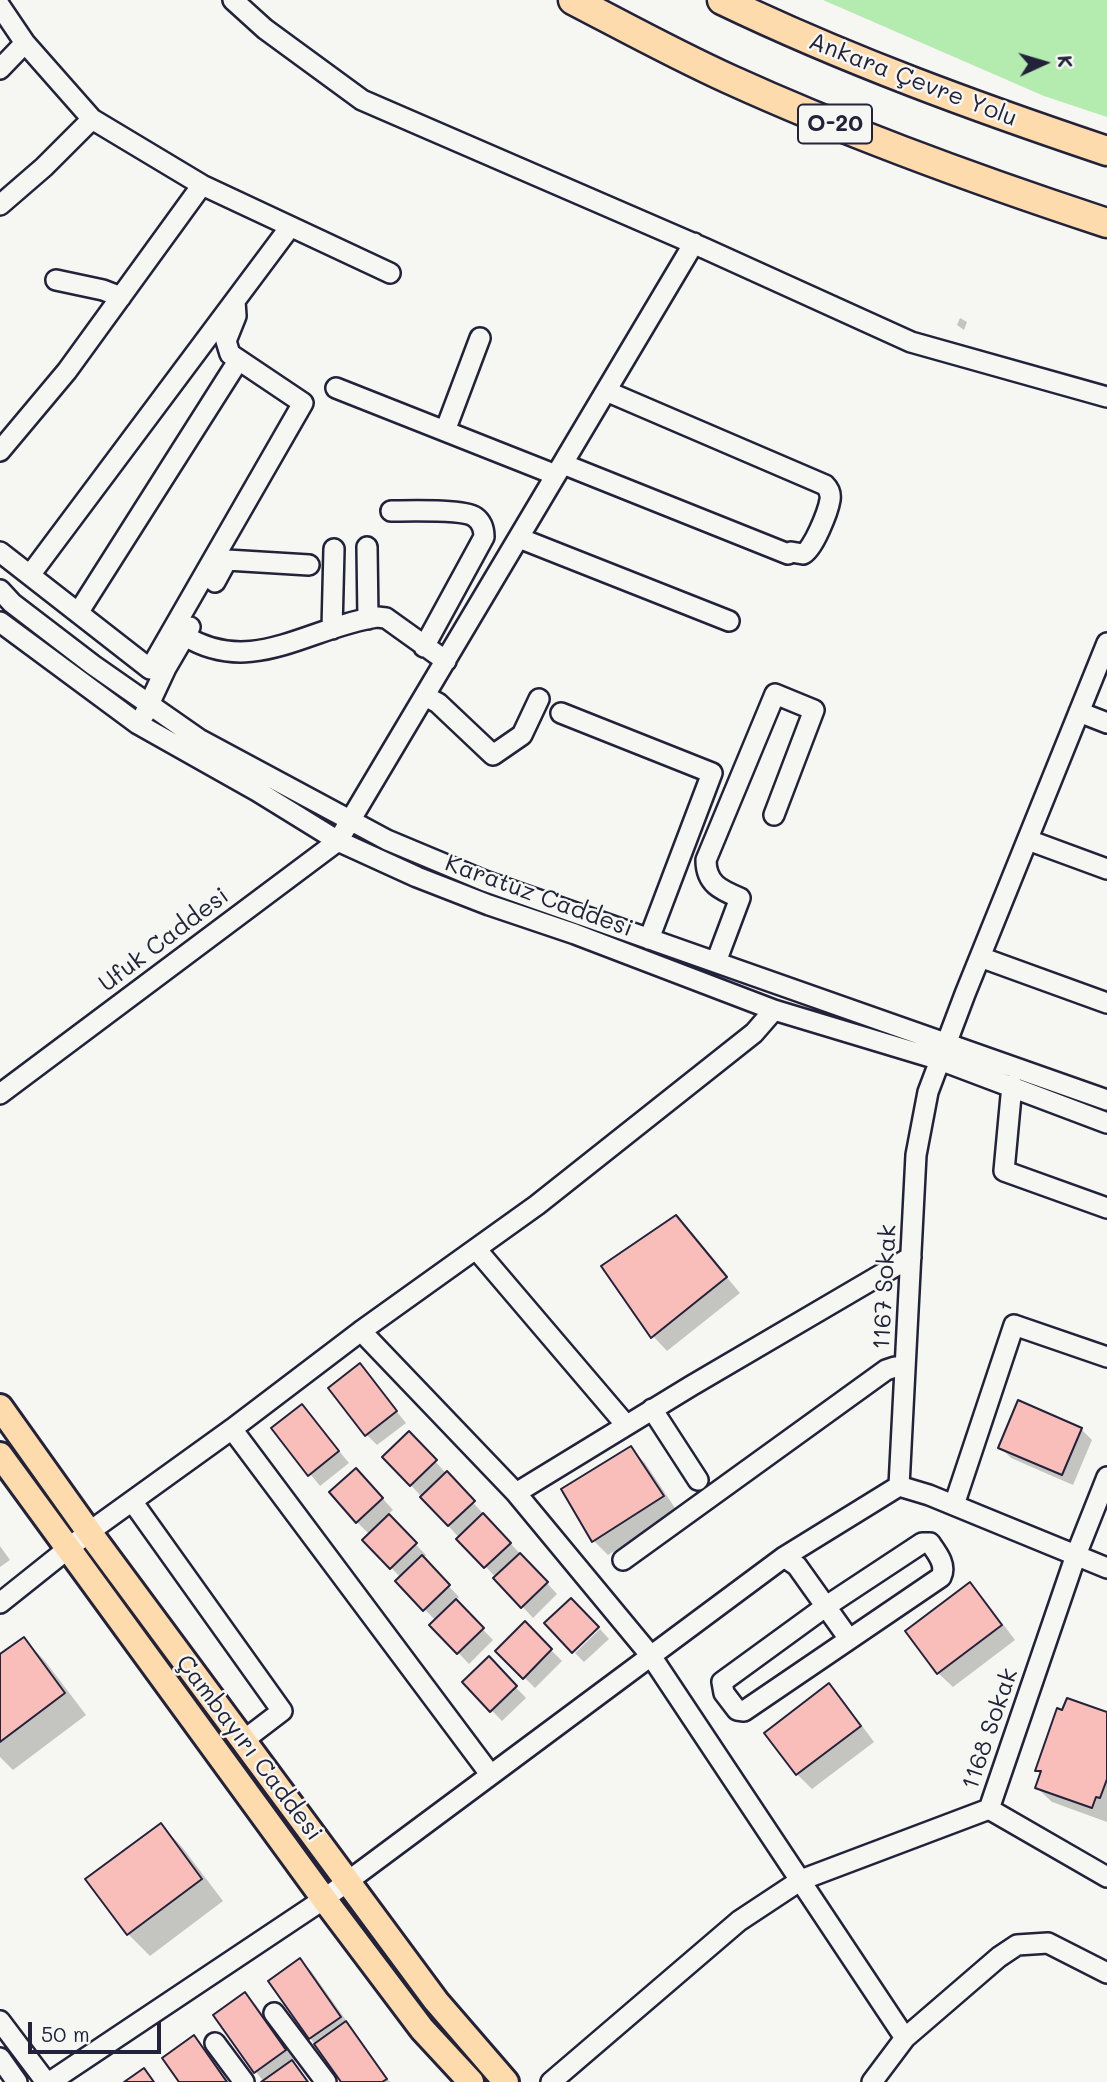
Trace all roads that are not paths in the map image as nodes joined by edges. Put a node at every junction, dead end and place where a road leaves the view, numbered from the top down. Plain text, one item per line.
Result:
1 (233, 0) edge
2 (573, 0) edge
3 (722, 0) edge
4 (0, 6) edge
5 (25, 43) junction
6 (0, 69) edge
7 (92, 119) junction
8 (1107, 151) edge
9 (202, 185) junction
10 (0, 205) edge
11 (1107, 223) edge
12 (290, 227) junction
13 (694, 243) junction
14 (390, 273) dead end
15 (56, 280) dead end
16 (121, 297) junction
17 (235, 301) junction
18 (480, 338) dead end
19 (238, 361) junction
20 (336, 388) dead end
21 (606, 391) junction
22 (1107, 397) edge
23 (445, 431) junction
24 (0, 451) edge
25 (560, 469) junction
26 (391, 511) dead end
27 (519, 538) junction
28 (367, 547) dead end
29 (334, 549) dead end
30 (0, 552) edge
31 (309, 565) dead end
32 (30, 575) junction
33 (0, 590) edge
34 (78, 613) junction
35 (368, 619) junction
36 (729, 621) dead end
37 (0, 622) edge
38 (332, 629) junction
39 (185, 636) junction
40 (1107, 643) edge
41 (424, 647) junction
42 (446, 661) junction
43 (425, 696) junction
44 (539, 699) dead end
45 (150, 706) junction
46 (1079, 712) junction
47 (561, 713) dead end
48 (1107, 723) edge
49 (138, 724) junction
50 (774, 815) dead end
51 (351, 820) junction
52 (1028, 840) junction
53 (338, 841) junction
54 (1107, 869) edge
55 (649, 939) junction
56 (980, 957) junction
57 (716, 962) junction
58 (1107, 1003) edge
59 (774, 1010) junction
60 (944, 1052) junction
61 (1012, 1085) junction
62 (0, 1094) edge
63 (1107, 1100) edge
64 (1107, 1123) edge
65 (1107, 1208) edge
66 (476, 1249) junction
67 (911, 1257) junction
68 (361, 1331) junction
69 (1107, 1357) edge
70 (905, 1367) junction
71 (0, 1407) edge
72 (652, 1409) junction
73 (626, 1425) junction
74 (232, 1429) junction
75 (0, 1455) edge
76 (1107, 1477) edge
77 (698, 1480) dead end
78 (899, 1486) junction
79 (516, 1493) junction
80 (132, 1501) junction
81 (954, 1505) junction
82 (89, 1532) junction
83 (67, 1550) junction
84 (1076, 1555) junction
85 (785, 1557) junction
86 (623, 1560) dead end
87 (1107, 1568) edge
88 (0, 1602) edge
89 (825, 1607) junction
90 (849, 1639) junction
91 (651, 1656) junction
92 (244, 1740) junction
93 (491, 1774) junction
94 (989, 1809) junction
95 (1107, 1877) edge
96 (801, 1880) junction
97 (348, 1881) junction
98 (324, 1899) junction
99 (1107, 1973) edge
100 (274, 2013) dead end
101 (0, 2021) edge
102 (905, 2038) junction
103 (215, 2043) dead end
104 (0, 2058) edge
105 (17, 2082) edge
106 (48, 2082) edge
107 (244, 2082) edge
108 (326, 2082) edge
109 (471, 2082) edge
110 (506, 2082) edge
111 (551, 2082) edge
112 (872, 2082) edge

1 - 13 street
2 - 11 highway, O-20
3 - 8 highway, Ankara Çevre Yolu / O-20
4 - 5 street
5 - 6 street
5 - 7 street
7 - 9 street
7 - 10 street
9 - 12 street
9 - 16 street
12 - 14 street
12 - 17 street
13 - 21 street, Ufuk Caddesi
13 - 22 street
15 - 16 street
16 - 24 street
17 - 19 street
17 - 32 street
18 - 23 street
19 - 34 street
19 - 34 street
20 - 23 street
21 - 25 street, Ufuk Caddesi
21 - 25 street
23 - 25 street
25 - 27 street, Ufuk Caddesi
26 - 41 street
27 - 36 street
27 - 42 street, Ufuk Caddesi
28 - 35 street
29 - 38 street
30 - 32 street
31 - 39 street
32 - 34 street
33 - 45 street
35 - 38 street
35 - 41 street
37 - 49 street, Karatuz Caddesi
38 - 39 street
39 - 45 street
40 - 46 street, 1167 Sokak
41 - 42 street
42 - 43 street, Ufuk Caddesi
43 - 44 street
43 - 51 street, Ufuk Caddesi
45 - 49 street
45 - 51 street
46 - 48 street
46 - 52 street, 1167 Sokak
47 - 55 street
49 - 53 street, Karatuz Caddesi
50 - 57 street
51 - 53 street, Ufuk Caddesi
51 - 55 street
52 - 54 street
52 - 56 street, 1167 Sokak
53 - 59 street, Karatuz Caddesi
53 - 62 street, Ufuk Caddesi
55 - 57 street
56 - 58 street
56 - 60 street, 1167 Sokak
57 - 60 street
59 - 60 street, Karatuz Caddesi
59 - 66 street
60 - 61 street, Karatuz Caddesi
60 - 63 street, Karatuz Caddesi
60 - 67 street, 1167 Sokak
61 - 64 street, Karatuz Caddesi
61 - 65 street
66 - 68 street
66 - 73 street
67 - 70 street, 1167 Sokak
67 - 72 street
68 - 74 street
68 - 79 street
69 - 81 street
70 - 78 street, 1167 Sokak
70 - 86 street
71 - 82 main road, Çambayırı Caddesi
72 - 73 street
72 - 77 street
73 - 79 street
74 - 80 street
74 - 93 street
75 - 83 main road, Çambayırı Caddesi
76 - 84 street, 1168 Sokak
78 - 81 street
78 - 85 street
79 - 91 street
80 - 82 street
80 - 92 street
81 - 84 street
82 - 83 street
82 - 92 main road, Çambayırı Caddesi
83 - 88 street
83 - 98 main road, Çambayırı Caddesi
84 - 87 street
84 - 94 street, 1168 Sokak
85 - 89 street
85 - 91 street
89 - 90 street
89 - 90 street
89 - 90 street
91 - 93 street
91 - 96 street
92 - 97 main road, Çambayırı Caddesi
93 - 97 street
94 - 95 street
94 - 96 street, 1168 Sokak
96 - 102 street
96 - 111 street, 1168 Sokak
97 - 98 street
97 - 110 main road, Çambayırı Caddesi
98 - 106 street
98 - 109 main road, Çambayırı Caddesi
99 - 102 street
100 - 108 street
101 - 106 street
102 - 112 street
103 - 107 street
104 - 105 street

